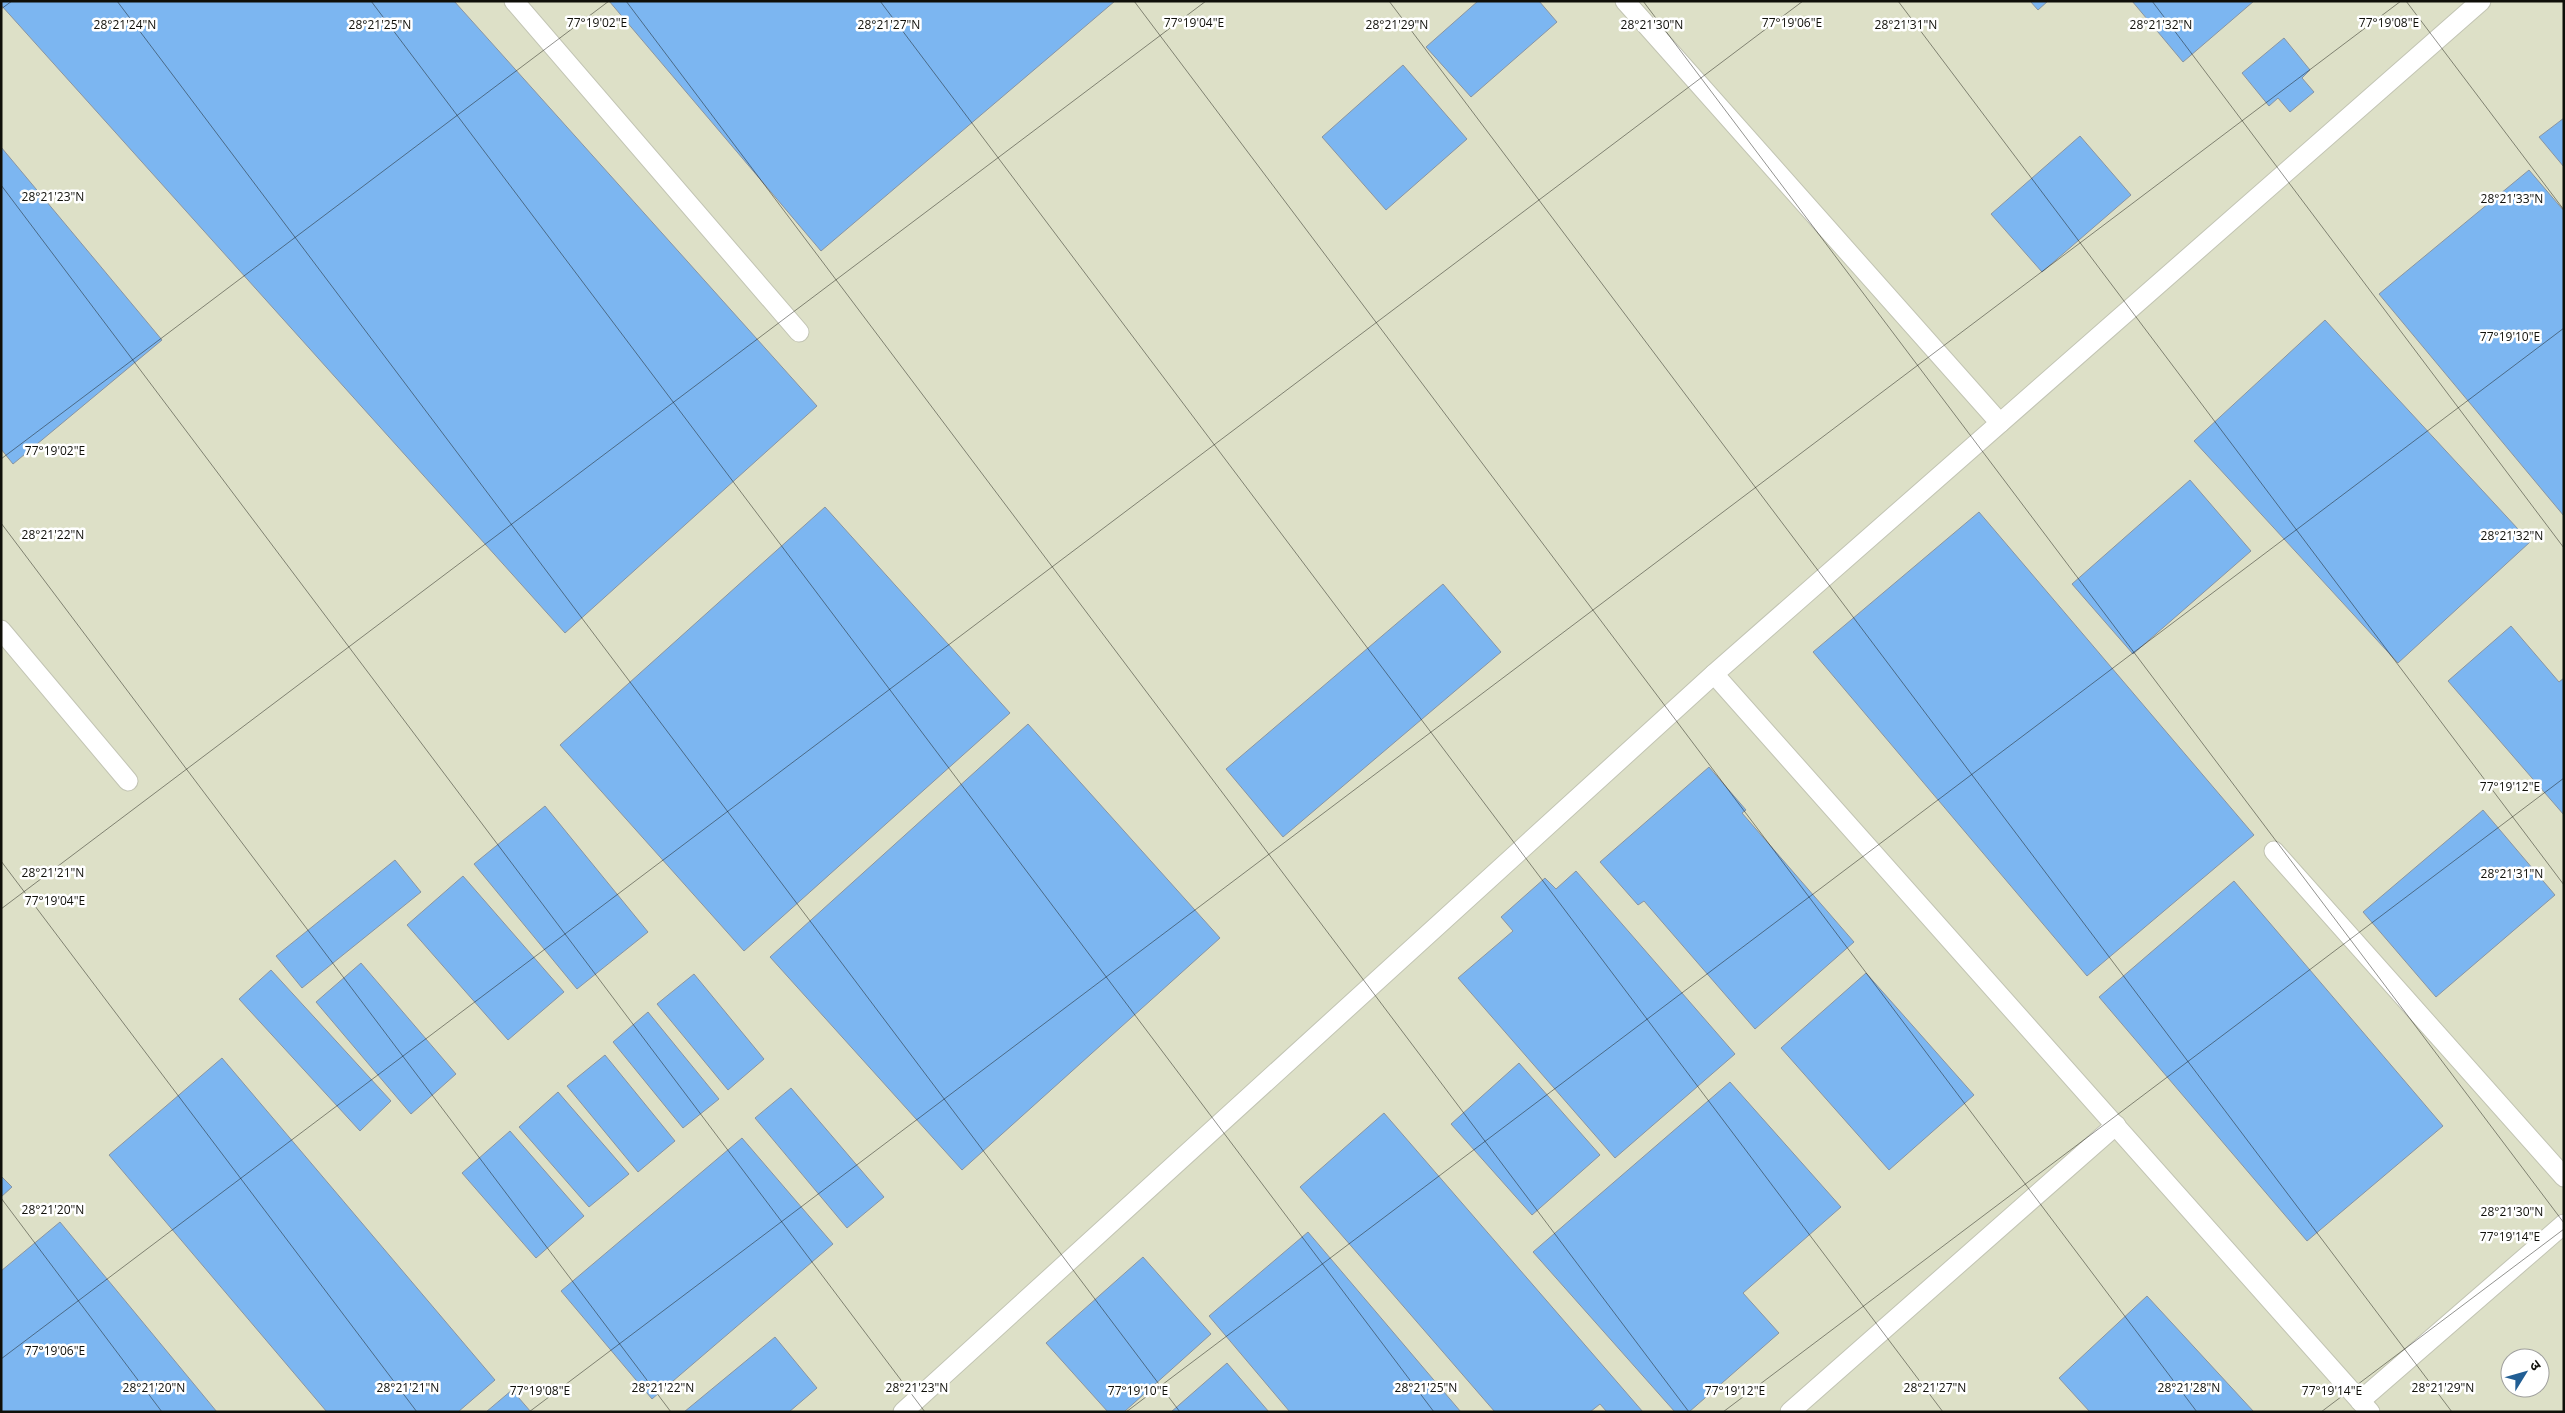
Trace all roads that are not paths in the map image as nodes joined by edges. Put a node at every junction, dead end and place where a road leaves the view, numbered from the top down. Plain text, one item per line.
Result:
1 (514, 1) edge
2 (1625, 1) edge
3 (2481, 1) edge
4 (799, 332) dead end
5 (2000, 423) junction
6 (1, 630) edge
7 (1714, 674) junction
8 (128, 781) dead end
9 (2274, 851) dead end
10 (2116, 1125) junction
11 (2564, 1177) edge
12 (2564, 1224) edge
13 (2365, 1406) edge
14 (903, 1412) edge
15 (1790, 1412) edge

1 - 4 lane
2 - 5 lane
3 - 5 lane
5 - 7 lane
6 - 8 lane
7 - 10 lane
7 - 14 lane
9 - 11 lane
10 - 13 lane
10 - 15 lane
12 - 13 lane

